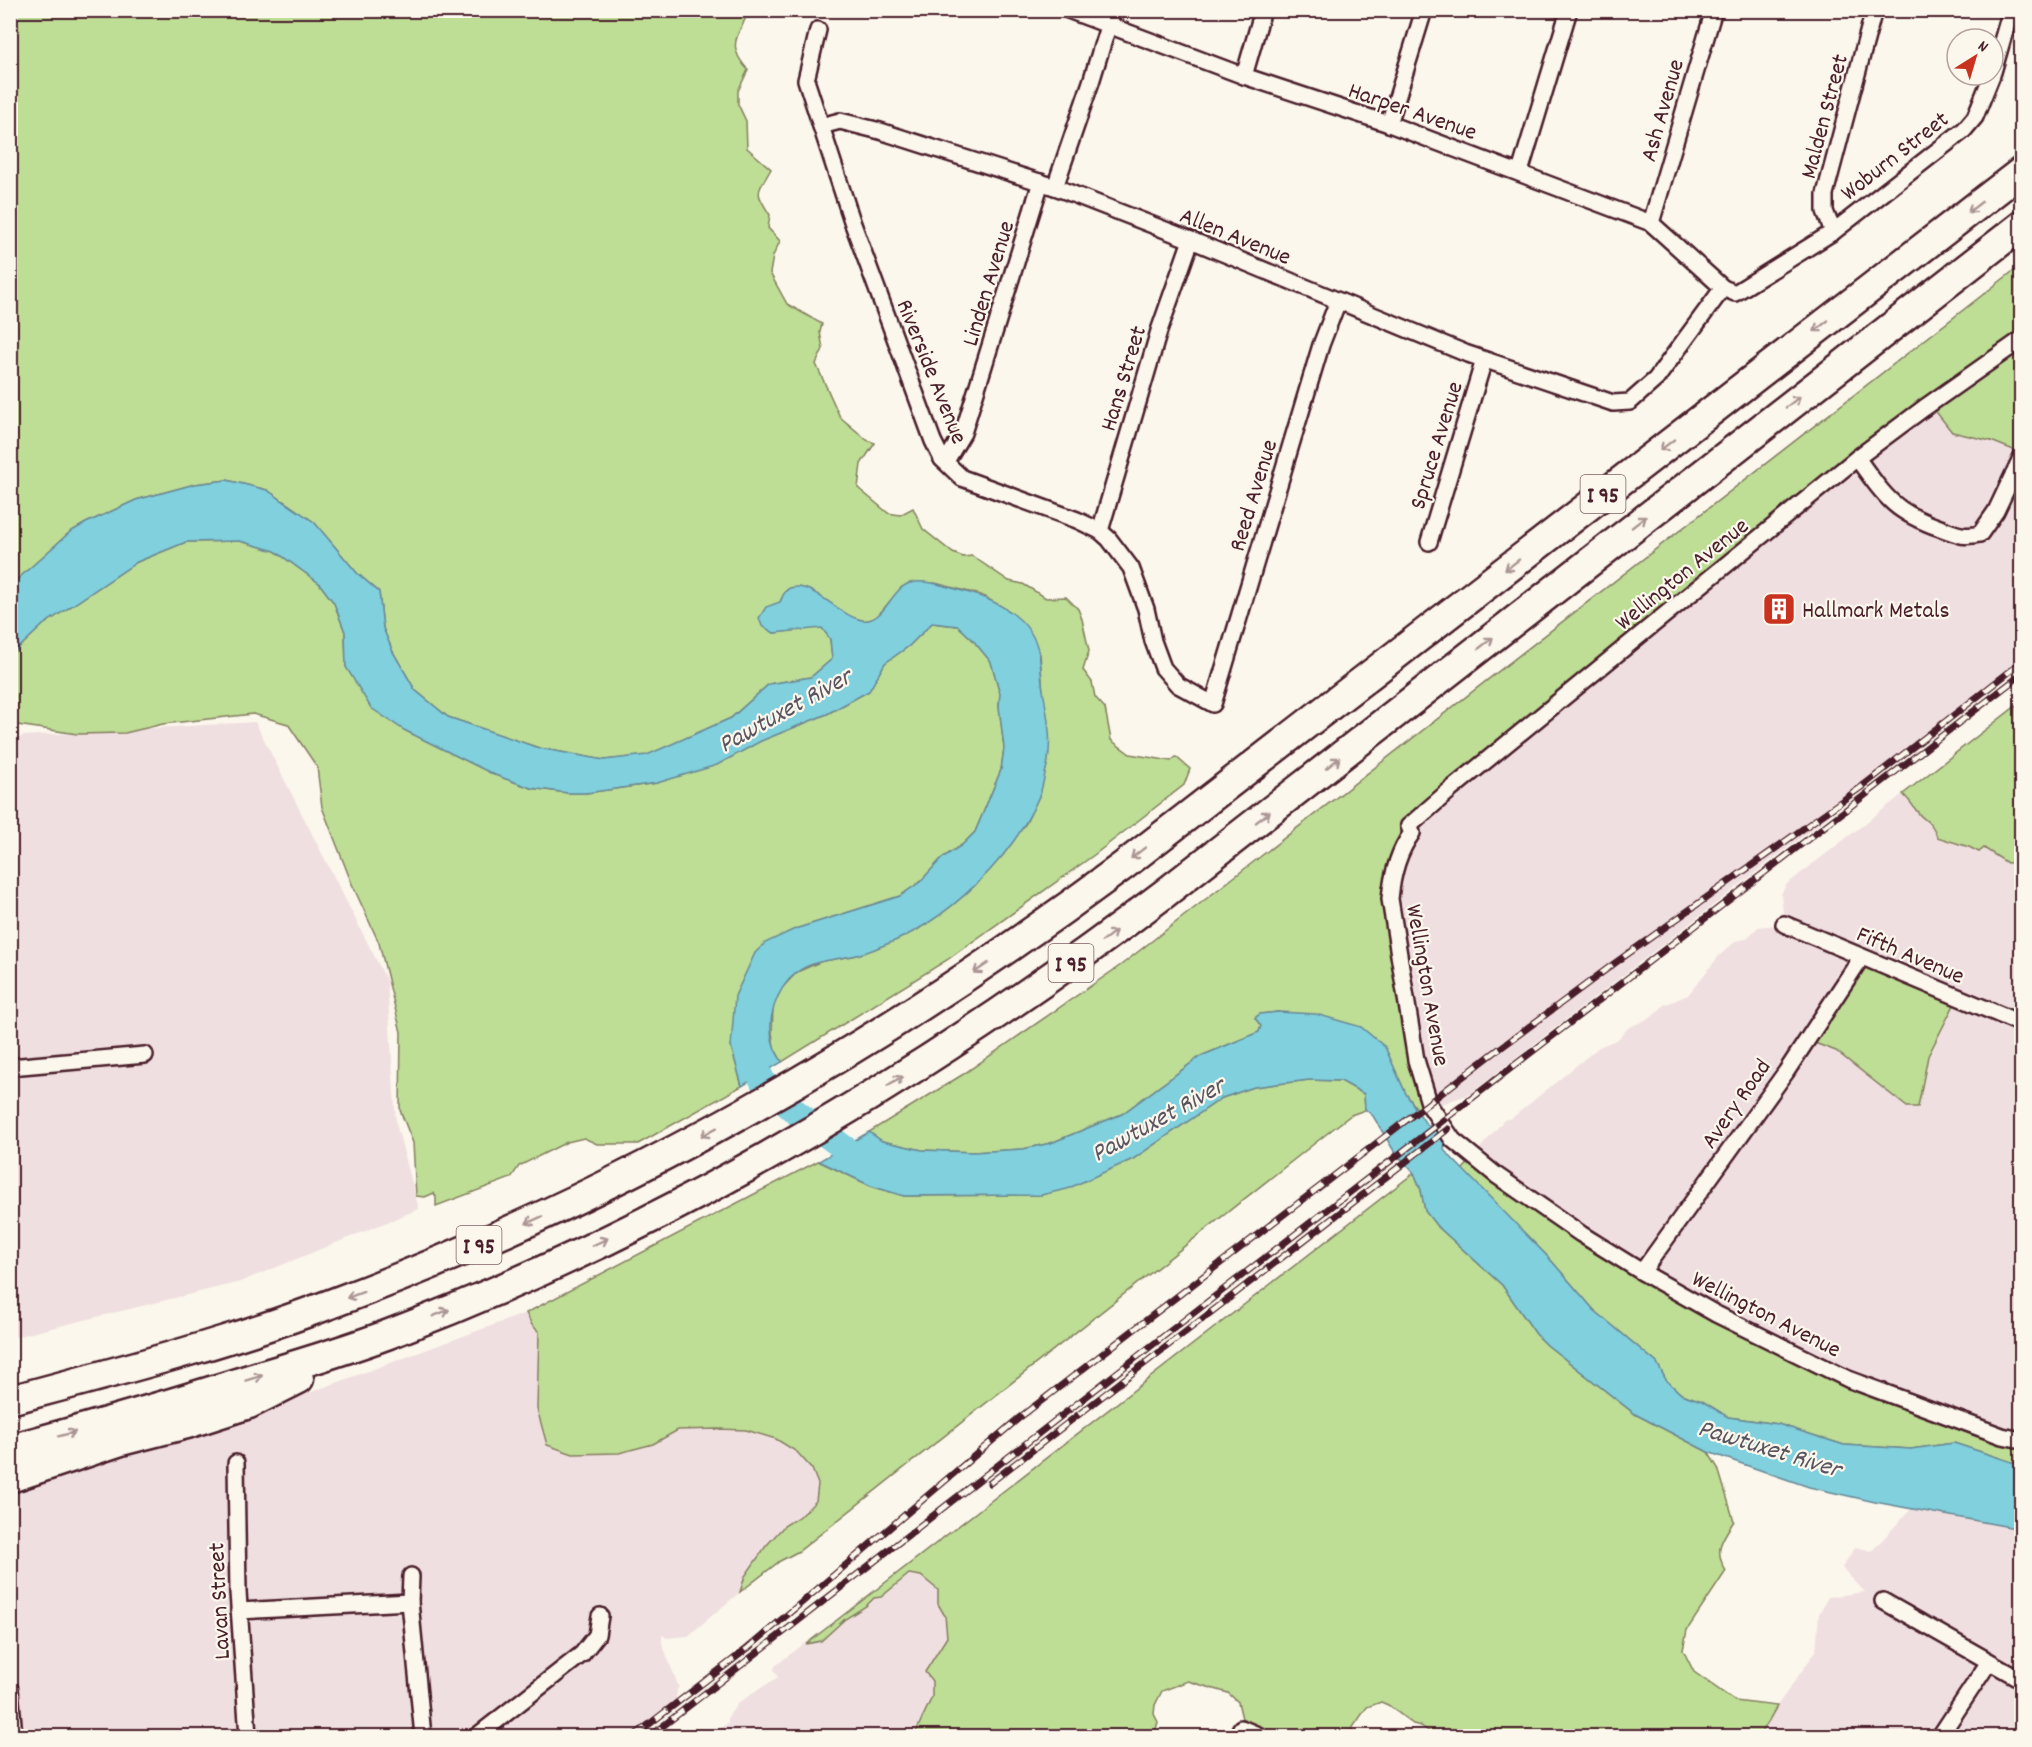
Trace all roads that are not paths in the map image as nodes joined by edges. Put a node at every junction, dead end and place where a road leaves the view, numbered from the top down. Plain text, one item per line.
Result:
1 (1068, 10) edge
2 (1263, 10) edge
3 (1424, 10) edge
4 (1569, 10) edge
5 (1714, 10) edge
6 (1874, 10) edge
7 (2011, 10) edge
8 (1111, 18) edge
9 (818, 30) dead end
10 (2005, 31) edge
11 (1244, 76) junction
12 (1988, 87) edge
13 (1389, 124) junction
14 (821, 126) junction
15 (2022, 171) edge
16 (1520, 172) junction
17 (1048, 185) junction
18 (1651, 223) junction
19 (2022, 225) edge
20 (1833, 232) junction
21 (1191, 240) junction
22 (1723, 288) junction
23 (1338, 301) junction
24 (2022, 339) edge
25 (1484, 360) junction
26 (2022, 456) edge
27 (1857, 458) junction
28 (942, 459) junction
29 (1100, 531) junction
30 (1429, 542) dead end
31 (1213, 704) joint
32 (1784, 924) dead end
33 (1861, 958) junction
34 (2022, 1024) edge
35 (145, 1055) dead end
36 (10, 1068) edge
37 (1642, 1272) junction
38 (387, 1335) junction
39 (184, 1354) junction
40 (10, 1380) edge
41 (10, 1400) edge
42 (188, 1424) junction
43 (2022, 1440) edge
44 (10, 1449) edge
45 (236, 1463) dead end
46 (10, 1478) edge
47 (10, 1488) edge
48 (411, 1576) dead end
49 (1884, 1600) dead end
50 (410, 1602) junction
51 (239, 1611) junction
52 (600, 1616) dead end
53 (1989, 1662) junction
54 (2022, 1680) edge
55 (10, 1689) edge
56 (1239, 1732) edge
57 (14, 1737) edge
58 (248, 1737) edge
59 (423, 1737) edge
60 (477, 1737) edge
61 (1260, 1737) edge
62 (1940, 1737) edge

1 - 8 street, Harper Avenue
2 - 11 street
3 - 13 street
4 - 16 street
5 - 18 street, Ash Avenue
6 - 20 street, Malden Street
7 - 10 street, Woburn Street
8 - 11 street, Harper Avenue
8 - 17 street, Linden Avenue
9 - 14 street, Riverside Avenue
11 - 13 street, Harper Avenue
12 - 20 street, Woburn Street
13 - 16 street, Harper Avenue
14 - 17 street, Allen Avenue
14 - 28 street, Riverside Avenue
15 -> 39 highway, I 95
16 - 18 street, Harper Avenue
17 - 21 street, Allen Avenue
17 - 28 street, Linden Avenue
18 - 22 street, Harper Avenue
38 -> 19 highway, I 95
20 - 22 street
21 - 23 street, Allen Avenue
21 - 29 street, Hans Street
22 - 25 street, Allen Avenue
23 - 25 street, Allen Avenue
23 - 31 street, Reed Avenue
24 - 27 street, Wellington Avenue
25 - 30 street, Spruce Avenue
26 - 27 street
27 - 37 street, Wellington Avenue
28 - 29 street, Riverside Avenue
29 - 31 street, Riverside Avenue
32 - 33 street, Fifth Avenue
33 - 34 street, Fifth Avenue
33 - 37 street, Avery Road
35 - 36 street
37 - 43 street, Wellington Avenue
38 - 42 highway
44 -> 38 highway, I 95
39 - 40 highway
39 - 41 highway, I 95
42 - 46 highway
42 - 47 highway
45 - 51 street, Lavan Street
48 - 50 street
49 - 53 street
50 - 51 street
50 - 59 street
51 - 58 street, Lavan Street
52 - 60 street
53 - 54 street
53 - 62 street
55 - 57 street
56 - 61 street

